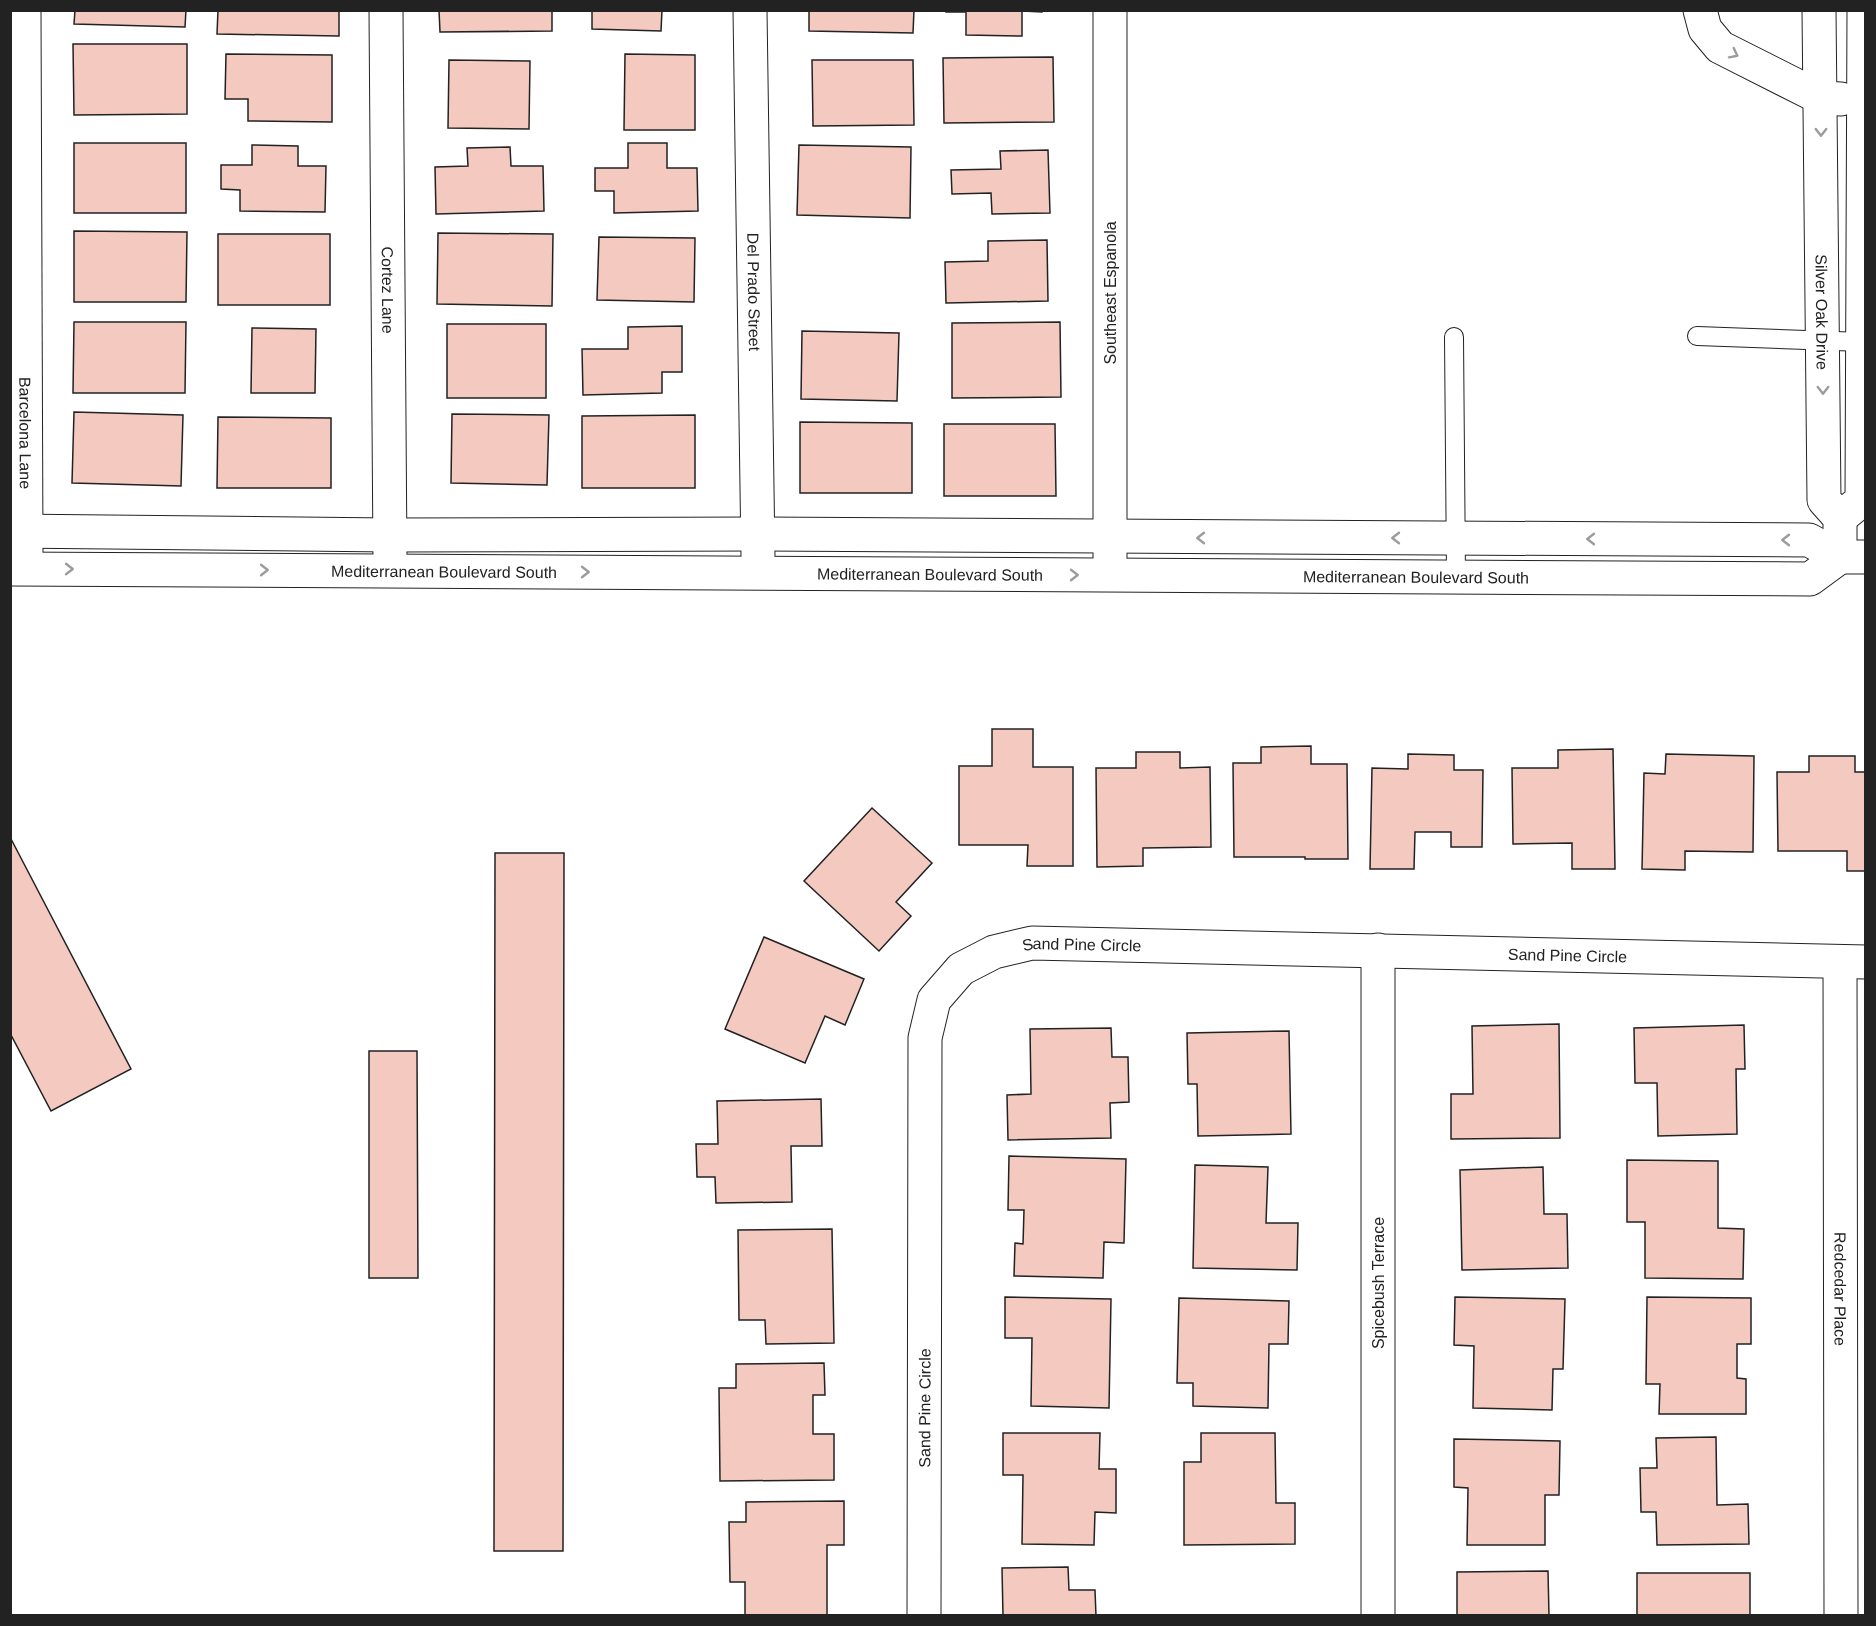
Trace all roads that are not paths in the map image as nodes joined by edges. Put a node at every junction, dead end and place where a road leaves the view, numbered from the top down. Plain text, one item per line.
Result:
1 (24, 10) edge
2 (386, 10) edge
3 (750, 10) edge
4 (1110, 10) edge
5 (1700, 10) edge
6 (1819, 10) edge
7 (1864, 10) edge
8 (1821, 98) junction
9 (1864, 100) edge
10 (1697, 336) dead end
11 (1454, 337) dead end
12 (1823, 341) junction
13 (1863, 342) junction
14 (1840, 518) junction
15 (18, 531) edge
16 (758, 534) junction
17 (390, 535) junction
18 (1110, 537) junction
19 (1456, 539) junction
20 (1853, 557) edge
21 (18, 569) edge
22 (390, 571) junction
23 (758, 573) junction
24 (1110, 575) junction
25 (1456, 577) junction
26 (1378, 950) junction
27 (1853, 962) edge
28 (924, 1616) edge
29 (1378, 1616) edge
30 (1841, 1616) edge

1 - 15 street, Barcelona Lane
2 - 17 street, Cortez Lane
3 - 16 street, Del Prado Street
4 - 18 street, Southeast Espanola
5 -> 8 street
6 - 8 street, Silver Oak Drive
7 - 9 street
8 - 9 street
8 -> 12 street, Silver Oak Drive
9 - 13 street
10 - 12 lane
11 - 19 lane
12 - 13 lane
12 -> 14 street, Silver Oak Drive
13 - 14 street
14 - 20 street
15 - 17 street
15 - 21 street, Barcelona Lane
16 - 17 street
16 - 18 street
16 - 23 street, Del Prado Street
17 - 22 street, Cortez Lane
19 -> 18 street
18 - 24 street, Southeast Espanola
20 -> 19 street
19 - 25 lane
20 - 25 street, Mediterranean Boulevard South
21 -> 22 street, Mediterranean Boulevard South
22 -> 23 street, Mediterranean Boulevard South
23 -> 24 street, Mediterranean Boulevard South
24 - 25 street, Mediterranean Boulevard South
26 - 27 street, Sand Pine Circle
26 - 28 street, Sand Pine Circle
26 - 29 street, Spicebush Terrace
27 - 30 street, Redcedar Place

